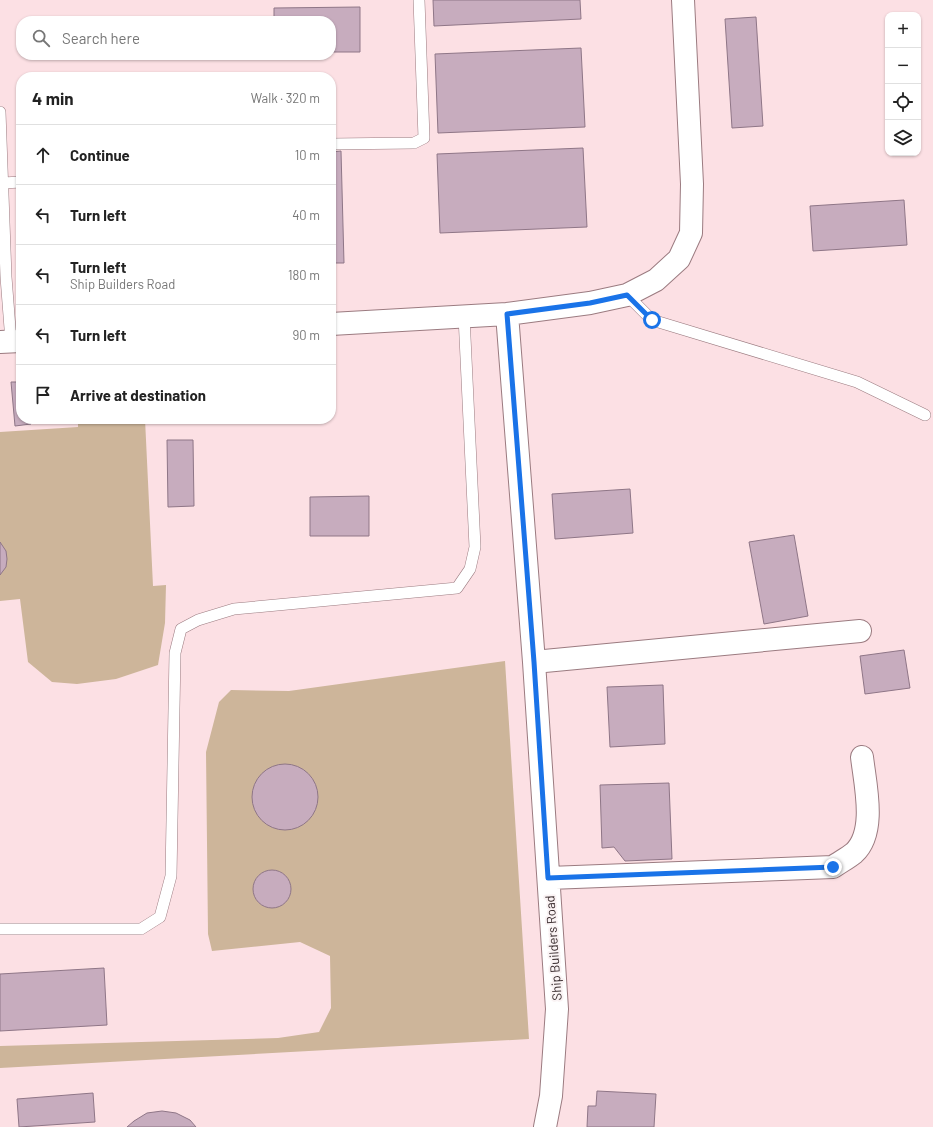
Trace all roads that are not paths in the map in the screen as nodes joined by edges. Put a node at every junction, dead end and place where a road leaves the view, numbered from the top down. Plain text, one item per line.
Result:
1 (420, 0) edge
2 (683, 0) edge
3 (0, 112) edge
4 (336, 144) edge
5 (16, 182) edge
6 (3, 183) junction
7 (627, 295) junction
8 (507, 314) junction
9 (464, 316) junction
10 (336, 324) edge
11 (11, 341) edge
12 (925, 415) dead end
13 (860, 631) dead end
14 (534, 662) junction
15 (862, 757) dead end
16 (548, 878) junction
17 (0, 929) edge
18 (545, 1127) edge

1 - 4 lane
2 - 7 street
3 - 6 lane
5 - 6 lane
6 - 11 lane
7 - 8 street
7 - 12 lane
8 - 9 street
8 - 14 street, Ship Builders Road
9 - 10 street
9 - 17 lane
13 - 14 street
14 - 16 street, Ship Builders Road
15 - 16 street
16 - 18 street, Ship Builders Road

